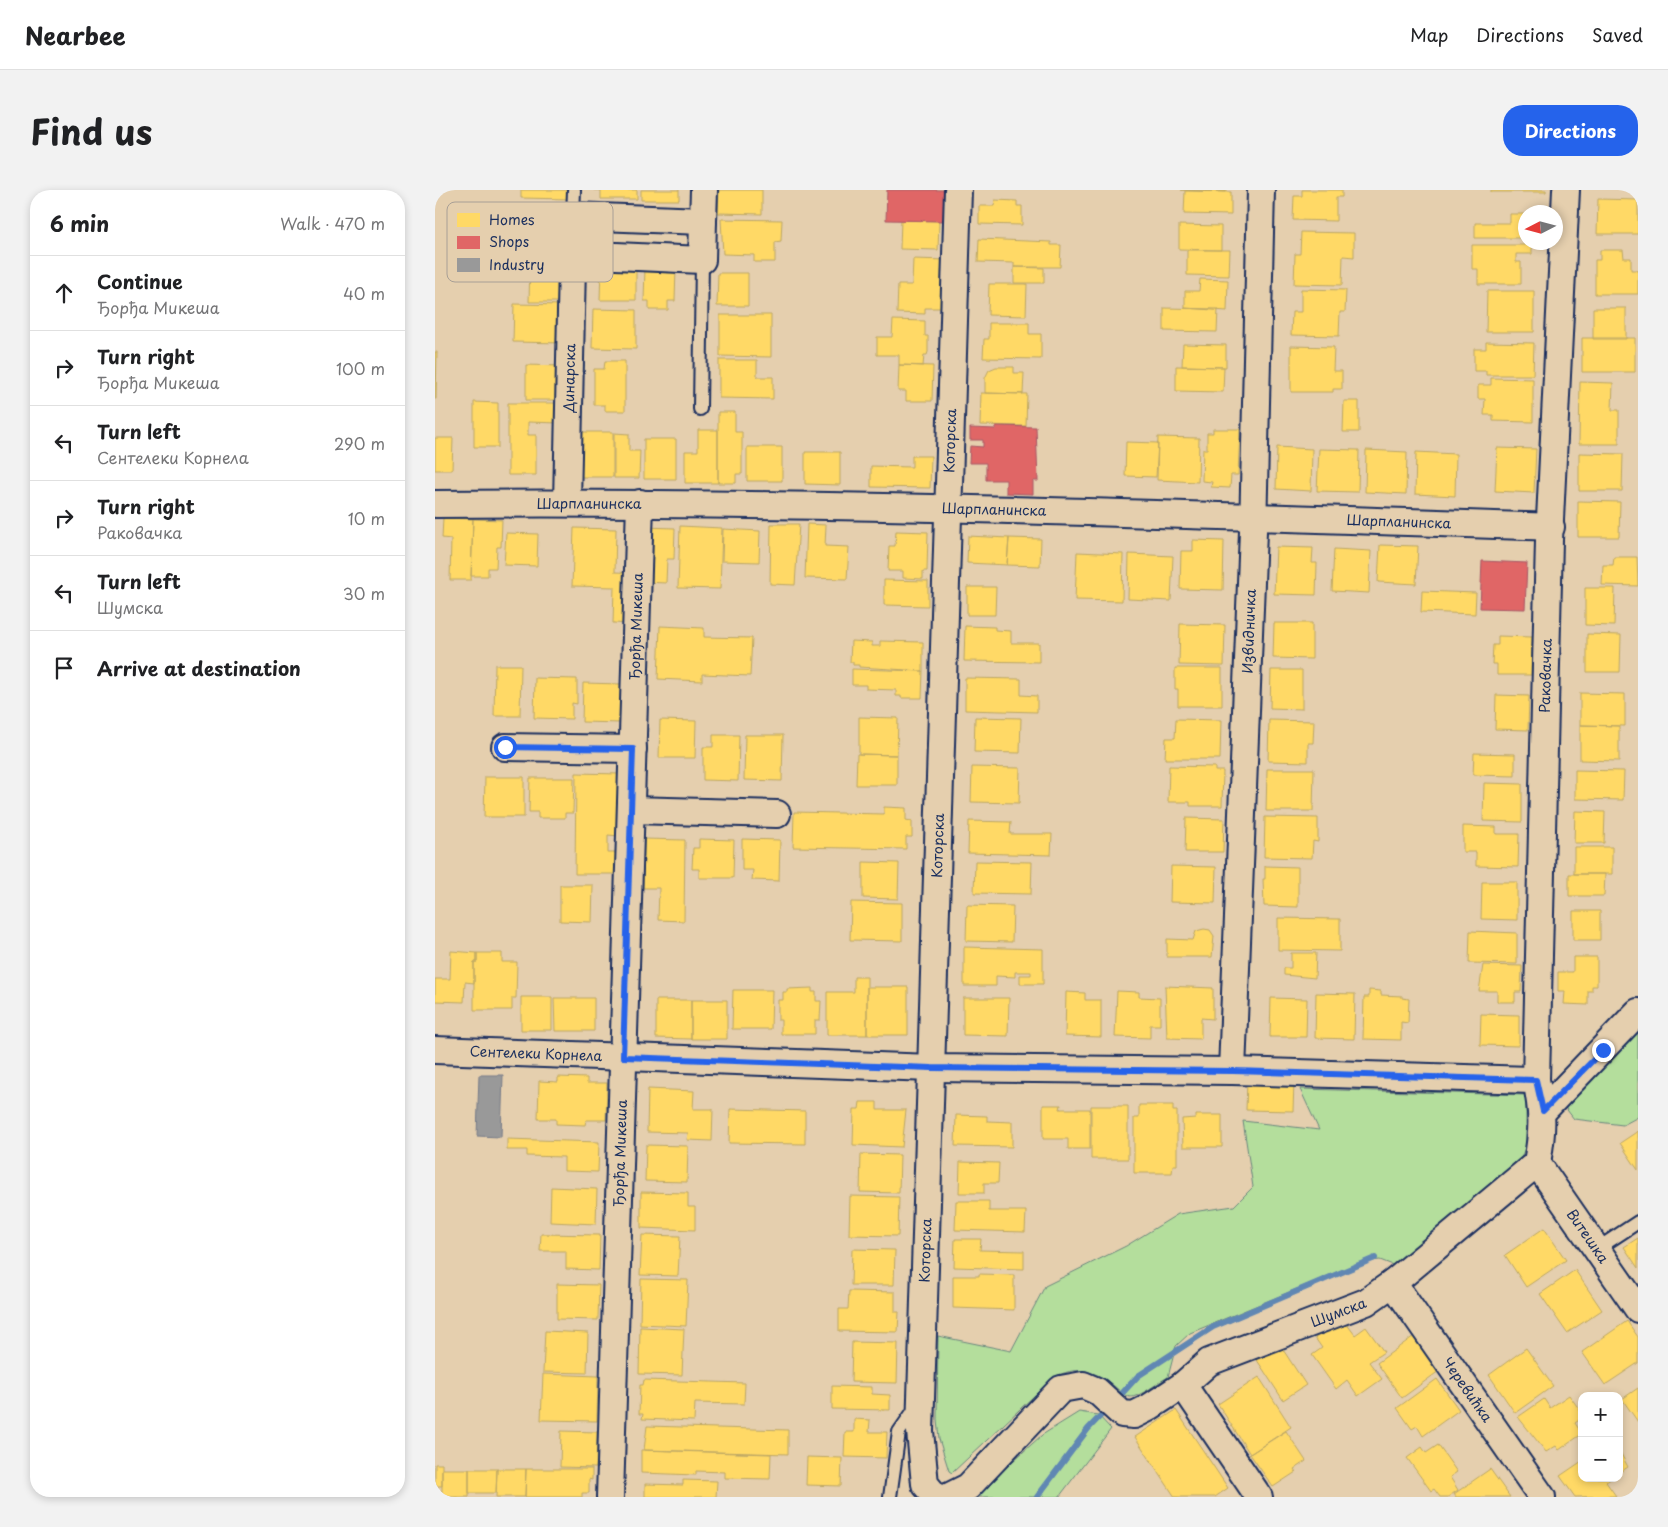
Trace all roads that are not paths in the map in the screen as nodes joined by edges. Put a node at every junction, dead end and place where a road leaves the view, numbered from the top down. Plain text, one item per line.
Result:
1 (704, 190) edge
2 (959, 190) edge
3 (1261, 190) edge
4 (1566, 190) edge
5 (613, 218) edge
6 (703, 221) junction
7 (613, 256) edge
8 (702, 260) junction
9 (572, 282) edge
10 (701, 409) dead end
11 (567, 503) junction
12 (640, 503) junction
13 (435, 504) edge
14 (948, 510) junction
15 (1254, 516) junction
16 (1551, 527) junction
17 (505, 747) dead end
18 (633, 749) junction
19 (631, 810) junction
20 (777, 814) dead end
21 (1638, 1012) edge
22 (435, 1050) edge
23 (623, 1057) junction
24 (932, 1068) junction
25 (1233, 1071) junction
26 (1536, 1080) junction
27 (1543, 1111) junction
28 (1537, 1162) junction
29 (1638, 1222) edge
30 (1597, 1249) junction
31 (1393, 1283) junction
32 (1638, 1309) edge
33 (1183, 1385) junction
34 (921, 1402) junction
35 (610, 1497) edge
36 (890, 1497) edge
37 (936, 1497) edge
38 (948, 1497) edge
39 (1259, 1497) edge
40 (1542, 1497) edge

1 - 6 street
2 - 14 street, Которска
3 - 15 street, Извидничка
4 - 16 street, Раковачка
5 - 6 street
6 - 8 street
7 - 8 street
8 - 10 lane
9 - 11 street, Динарска
11 - 12 street, Шарпланинска
11 - 13 street, Шарпланинска
12 - 14 street, Шарпланинска
12 - 18 street, Ђорђа Микеша
14 - 15 street, Шарпланинска
14 - 24 street, Которска
15 - 16 street, Шарпланинска
15 - 25 street, Извидничка
16 - 26 street, Раковачка
17 - 18 street
18 - 19 street, Ђорђа Микеша
19 - 20 street
19 - 23 street, Ђорђа Микеша
21 - 27 street
22 - 23 street, Сентелеки Корнела
23 - 24 street, Сентелеки Корнела
23 - 35 street, Ђорђа Микеша
24 - 25 street, Сентелеки Корнела
24 - 34 street, Которска
25 - 26 street, Сентелеки Корнела
26 - 27 street, Раковачка
27 - 28 street, Раковачка
28 - 30 street, Витешка
28 - 31 street, Шумска
29 - 30 lane
30 - 32 street, Витешка
31 - 33 street, Шумска
31 - 40 street, Черевићка
33 - 38 street, Шумска
33 - 39 street
34 - 36 lane
34 - 37 street, Которска

